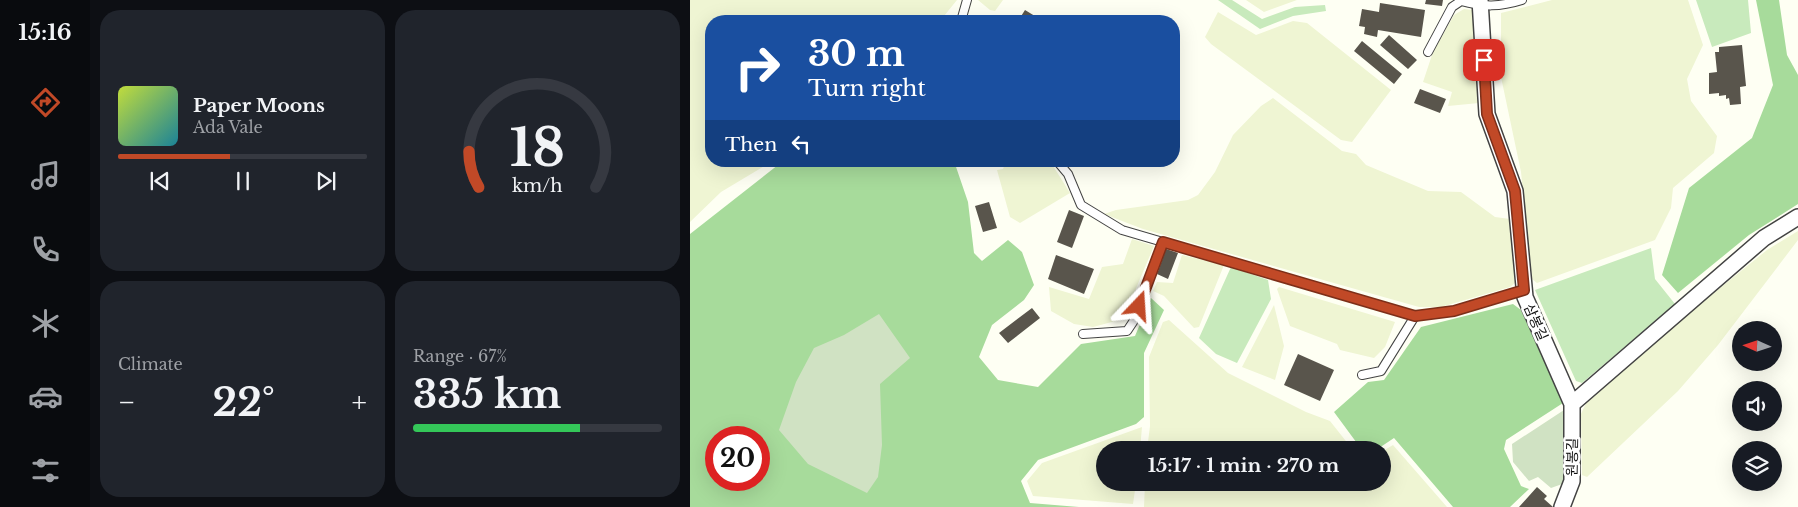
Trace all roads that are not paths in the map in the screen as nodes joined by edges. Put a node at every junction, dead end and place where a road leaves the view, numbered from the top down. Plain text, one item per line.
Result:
1 (967, 0) edge
2 (1522, 0) edge
3 (1481, 3) edge
4 (963, 15) edge
5 (1428, 52) dead end
6 (1062, 167) edge
7 (1798, 218) edge
8 (1163, 242) junction
9 (1524, 290) junction
10 (1415, 316) junction
11 (1083, 334) dead end
12 (1362, 374) dead end
13 (1572, 404) junction
14 (1562, 507) edge

1 - 4 lane
2 - 3 lane
3 - 5 lane
3 - 9 street, 삼봉길
6 - 8 lane
7 - 13 street
8 - 10 lane
8 - 11 lane
9 - 10 lane
9 - 13 street, 삼봉길
10 - 12 lane
13 - 14 street, 원봉길

